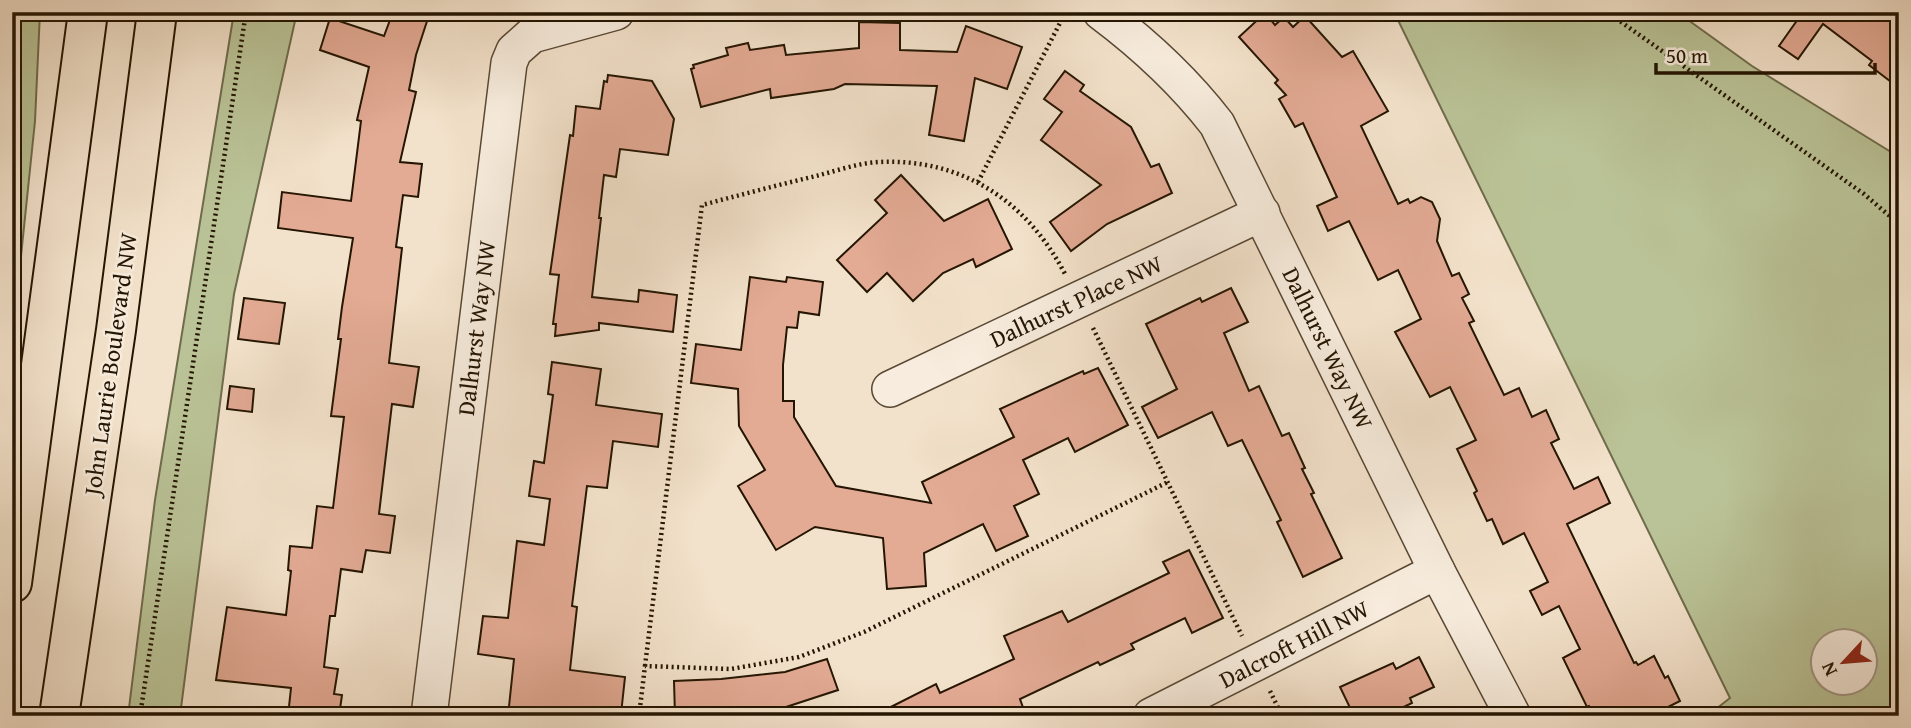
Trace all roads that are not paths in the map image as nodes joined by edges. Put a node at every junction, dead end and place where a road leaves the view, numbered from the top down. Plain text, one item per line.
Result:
1 (88, 12) edge
2 (157, 12) edge
3 (616, 12) edge
4 (1101, 12) edge
5 (1262, 213) junction
6 (890, 389) dead end
7 (1437, 572) junction
8 (12, 583) edge
9 (59, 716) edge
10 (429, 716) edge
11 (1151, 716) edge
12 (1513, 716) edge

1 - 8 main road
2 - 9 main road, John Laurie Boulevard NW
3 - 10 street, Dalhurst Way NW
4 - 5 street, Dalhurst Way NW
5 - 6 street, Dalhurst Place NW
5 - 7 street, Dalhurst Way NW
7 - 11 street, Dalcroft Hill NW
7 - 12 street, Dalhurst Way NW

